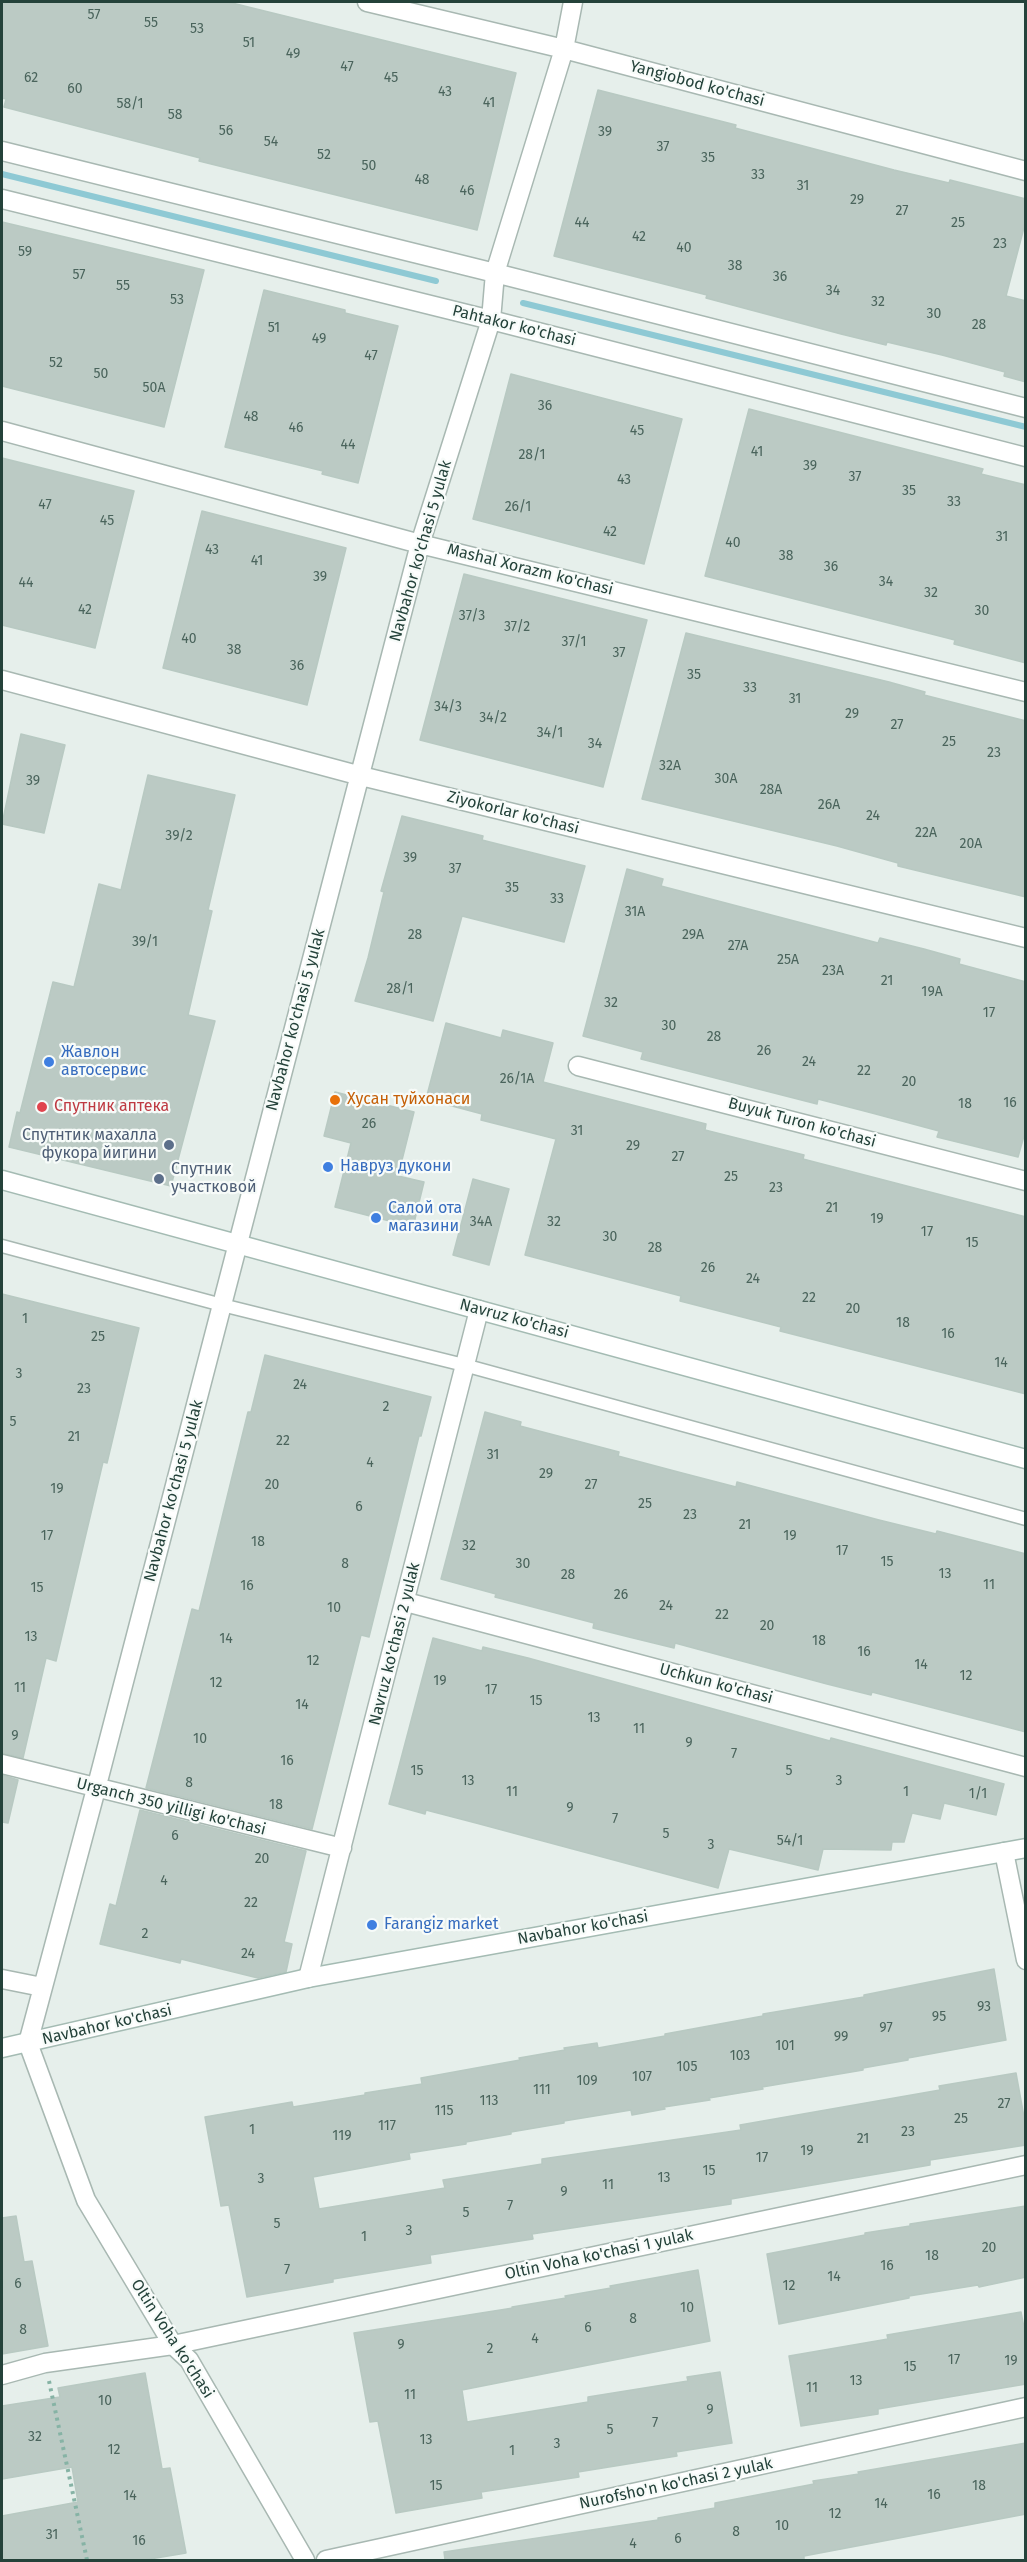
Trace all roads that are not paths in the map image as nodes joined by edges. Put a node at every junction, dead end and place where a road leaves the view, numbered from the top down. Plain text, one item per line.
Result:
1 (367, 2) edge
2 (573, 2) edge
3 (564, 49) junction
4 (2, 152) edge
5 (1026, 171) edge
6 (2, 199) edge
7 (495, 273) junction
8 (491, 320) junction
9 (1026, 408) edge
10 (2, 431) edge
11 (1026, 457) edge
12 (420, 544) junction
13 (2, 680) edge
14 (1026, 692) edge
15 (361, 776) junction
16 (1026, 938) edge
17 (578, 1065) dead end
18 (2, 1180) edge
19 (1026, 1181) edge
20 (237, 1243) junction
21 (2, 1246) edge
22 (222, 1305) junction
23 (479, 1310) junction
24 (464, 1365) junction
25 (1026, 1459) edge
26 (1026, 1519) edge
27 (406, 1602) junction
28 (2, 1764) edge
29 (1026, 1767) edge
30 (96, 1789) junction
31 (342, 1848) junction
32 (1026, 1848) edge
33 (1004, 1852) junction
34 (1026, 1960) edge
35 (2, 1978) edge
36 (308, 1978) junction
37 (42, 1987) junction
38 (28, 2043) junction
39 (2, 2048) edge
40 (1026, 2165) edge
41 (173, 2345) junction
42 (2, 2375) edge
43 (1026, 2407) edge
44 (305, 2560) edge
45 (326, 2560) edge

1 - 3 street, Yangiobod ko'chasi
2 - 3 street, Navbahor ko'chasi 5 yulak
3 - 5 street, Yangiobod ko'chasi
3 - 7 street, Navbahor ko'chasi 5 yulak
4 - 7 street
6 - 8 street, Pahtakor ko'chasi
7 - 8 street, Navbahor ko'chasi 5 yulak
7 - 9 street
8 - 11 street, Pahtakor ko'chasi
8 - 12 street, Navbahor ko'chasi 5 yulak
10 - 12 street, Mashal Xorazm ko'chasi
12 - 14 street, Mashal Xorazm ko'chasi
12 - 15 street, Navbahor ko'chasi 5 yulak
13 - 15 street, Ziyokorlar ko'chasi
15 - 16 street, Ziyokorlar ko'chasi
15 - 20 street, Navbahor ko'chasi 5 yulak
17 - 19 street, Buyuk Turon ko'chasi
18 - 20 street, Navruz ko'chasi
20 - 22 street, Navbahor ko'chasi 5 yulak
20 - 23 street, Navruz ko'chasi
21 - 22 lane
22 - 24 lane
22 - 30 street, Navbahor ko'chasi 5 yulak
23 - 24 street, Navruz ko'chasi 2 yulak
23 - 25 street, Navruz ko'chasi
24 - 26 lane
24 - 27 street, Navruz ko'chasi 2 yulak
27 - 29 street, Uchkun ko'chasi
27 - 31 street, Navruz ko'chasi 2 yulak
28 - 30 street, Urganch 350 yilligi ko'chasi
30 - 31 street, Urganch 350 yilligi ko'chasi
30 - 37 street, Navbahor ko'chasi 5 yulak
31 - 36 street, Navruz ko'chasi 2 yulak
32 - 33 street, Navbahor ko'chasi
33 - 34 street
33 - 36 street, Navbahor ko'chasi
35 - 37 street
36 - 38 street, Navbahor ko'chasi
37 - 38 street, Navbahor ko'chasi 5 yulak
38 - 39 street, Navbahor ko'chasi
38 - 41 street, Oltin Voha ko'chasi
40 - 41 street, Oltin Voha ko'chasi 1 yulak
41 - 42 street, Oltin Voha ko'chasi 1 yulak
41 - 44 street, Oltin Voha ko'chasi
43 - 45 street, Nurofsho'n ko'chasi 2 yulak

